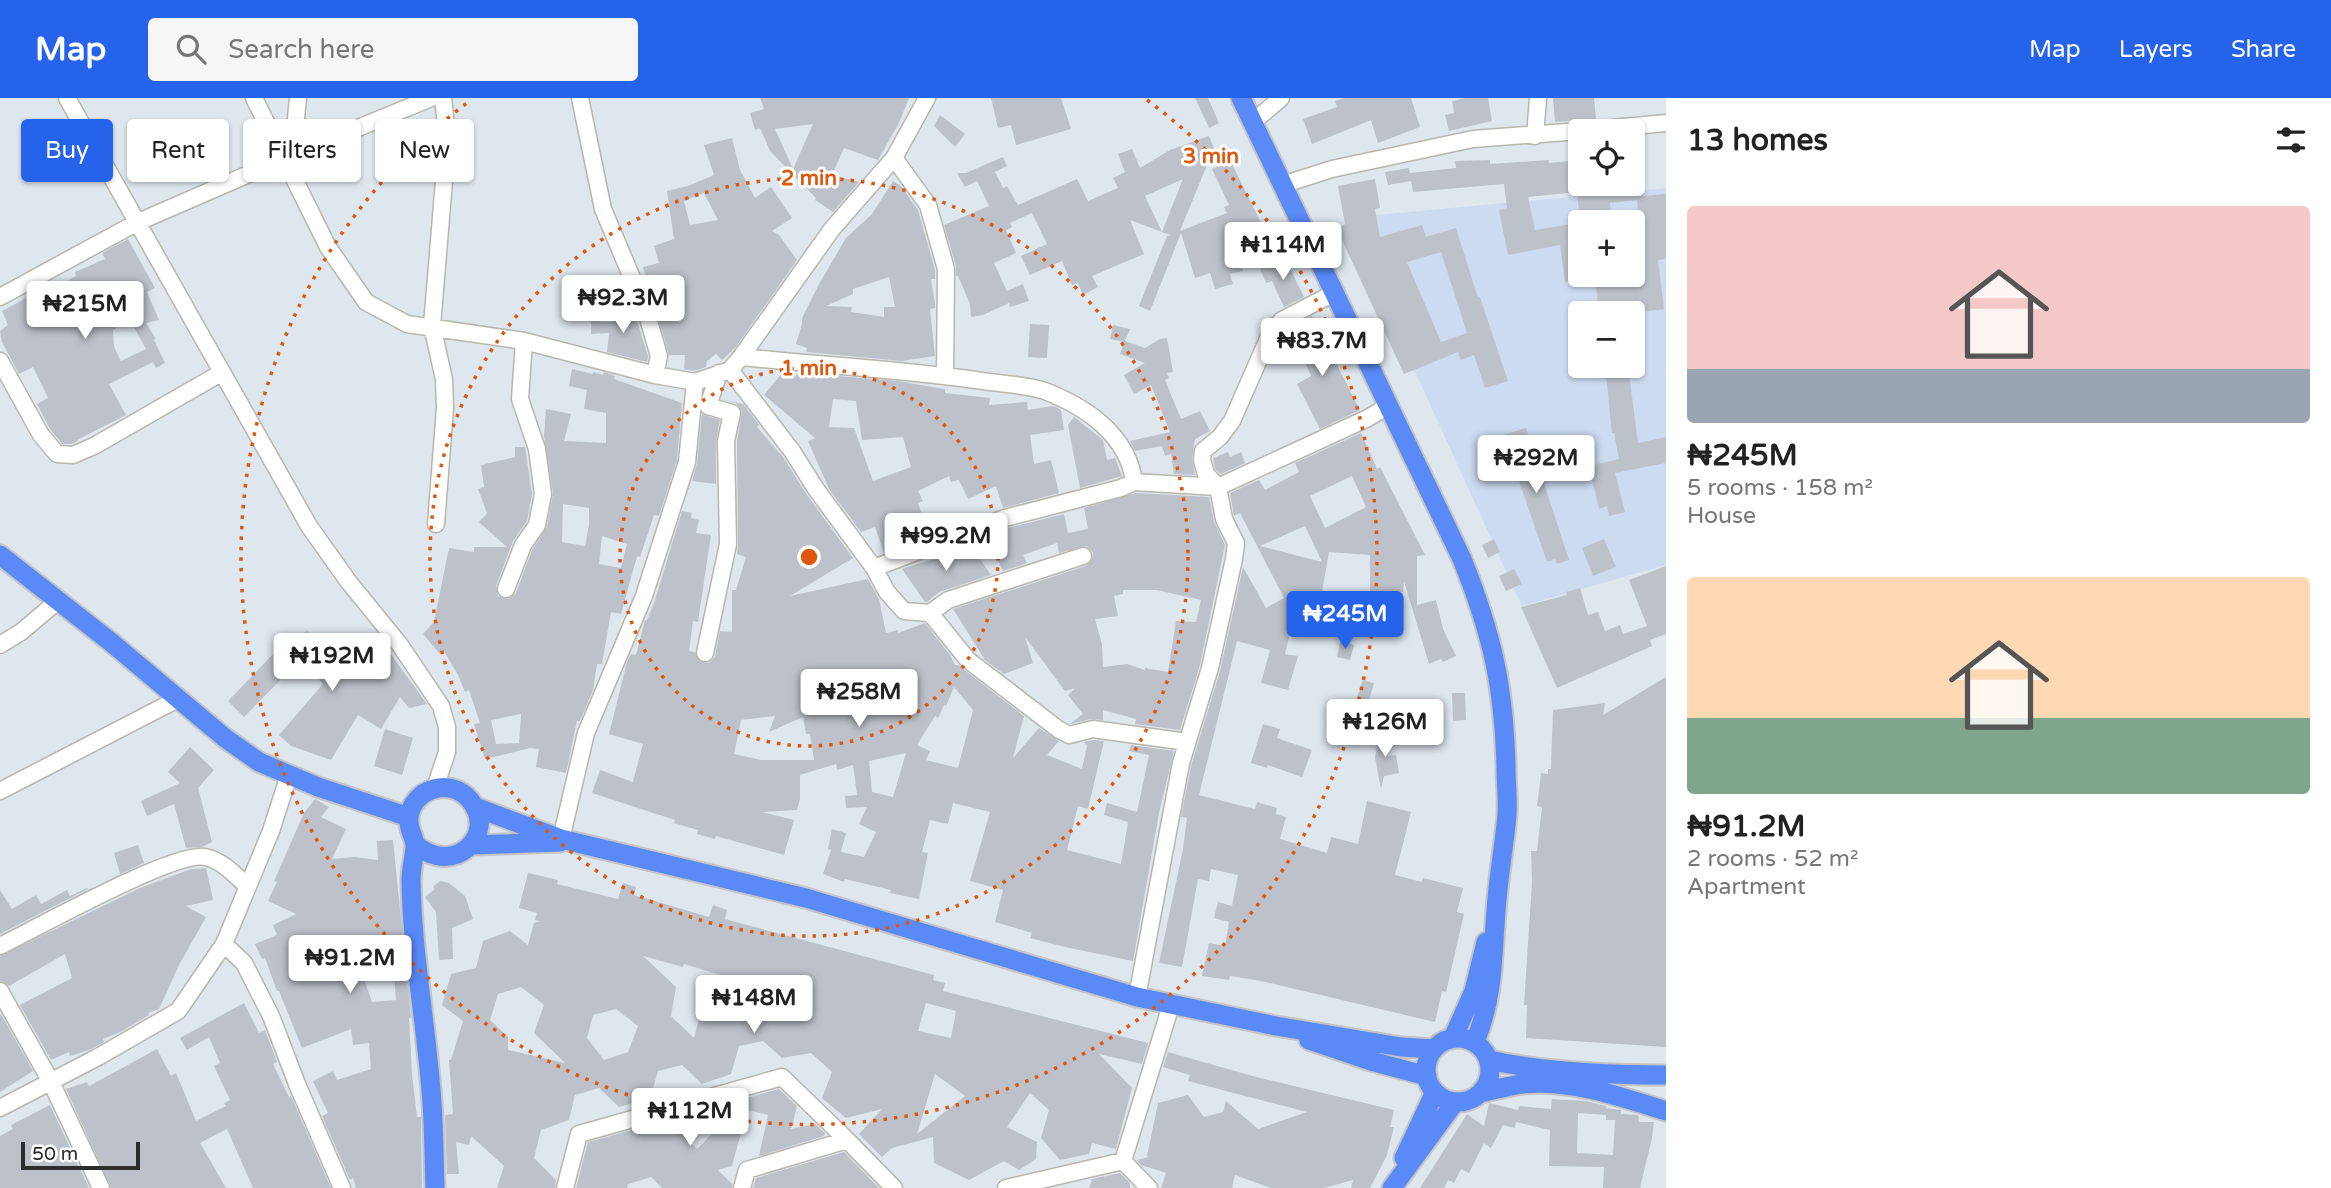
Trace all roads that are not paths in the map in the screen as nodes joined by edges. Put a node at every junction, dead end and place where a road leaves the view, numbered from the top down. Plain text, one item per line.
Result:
1 (67, 98) edge
2 (254, 98) edge
3 (298, 98) edge
4 (431, 98) edge
5 (443, 98) edge
6 (580, 98) edge
7 (927, 98) edge
8 (1241, 98) edge
9 (1281, 98) edge
10 (1538, 98) edge
11 (267, 119) edge
12 (296, 119) edge
13 (1253, 122) junction
14 (1666, 123) edge
15 (1645, 125) edge
16 (361, 127) edge
17 (1568, 132) edge
18 (1535, 136) junction
19 (894, 158) junction
20 (243, 177) edge
21 (302, 182) edge
22 (1282, 185) junction
23 (136, 223) junction
24 (1334, 293) junction
25 (0, 297) edge
26 (432, 326) junction
27 (524, 341) junction
28 (0, 361) edge
29 (730, 367) junction
30 (221, 373) junction
31 (655, 375) junction
32 (945, 376) junction
33 (695, 382) junction
34 (1388, 406) junction
35 (1134, 482) junction
36 (1218, 487) junction
37 (436, 524) dead end
38 (0, 555) edge
39 (1083, 556) dead end
40 (874, 568) junction
41 (506, 589) dead end
42 (59, 600) junction
43 (930, 613) junction
44 (0, 645) edge
45 (705, 653) dead end
46 (178, 699) junction
47 (1187, 742) junction
48 (289, 775) junction
49 (435, 788) junction
50 (0, 791) edge
51 (475, 807) junction
52 (409, 817) junction
53 (567, 840) junction
54 (415, 844) junction
55 (471, 845) junction
56 (248, 887) junction
57 (1496, 911) junction
58 (224, 944) junction
59 (0, 946) edge
60 (0, 991) edge
61 (1137, 998) junction
62 (1171, 1005) junction
63 (1276, 1026) junction
64 (1453, 1038) junction
65 (1475, 1042) junction
66 (1434, 1049) junction
67 (1489, 1060) junction
68 (1666, 1075) edge
69 (51, 1082) junction
70 (1431, 1084) junction
71 (1480, 1093) junction
72 (1455, 1102) junction
73 (0, 1108) edge
74 (1666, 1111) edge
75 (847, 1140) junction
76 (1123, 1161) junction
77 (101, 1188) edge
78 (342, 1188) edge
79 (435, 1188) edge
80 (565, 1188) edge
81 (743, 1188) edge
82 (894, 1188) edge
83 (1006, 1188) edge
84 (1149, 1188) edge
85 (1391, 1188) edge

1 - 23 street
2 - 11 street
3 - 12 street
4 - 16 street
5 - 26 street
6 - 31 street
7 - 19 street
8 - 13 main road
9 - 13 street
10 - 18 street
13 - 22 main road
14 - 15 street
17 - 18 street
18 - 22 street
19 - 29 street
19 - 32 street
20 - 23 street
21 - 26 street
22 - 24 main road
23 - 25 street
23 - 30 street
24 - 34 main road
24 - 36 street
26 - 27 street
26 - 37 street
27 - 31 street
27 - 41 street
28 - 30 street
29 - 32 street
29 - 33 street
29 - 40 street
29 - 45 street
30 - 49 street
31 - 33 street
32 - 35 street
33 - 53 street
34 - 36 street
34 - 57 main road
35 - 36 street
35 - 40 street
36 - 47 street
38 - 42 main road
39 - 43 street
40 - 43 street
42 - 44 street
42 - 46 main road
43 - 47 street
46 - 48 main road
46 - 50 street
47 - 61 street
48 - 52 main road
48 - 56 street
49 - 51 main road
49 - 52 main road
51 - 53 main road
51 - 55 main road
52 - 54 main road
53 - 55 main road
53 - 61 main road
54 - 55 main road
54 - 79 main road
56 - 58 street
56 - 59 street
57 - 64 main road
57 - 65 main road
58 - 69 street
58 - 78 street
60 - 69 street
61 - 62 main road
62 - 63 main road
62 - 76 street
63 - 66 main road
63 - 70 main road
64 - 65 main road
64 - 66 main road
65 - 67 main road
66 - 70 main road
67 - 68 main road
67 - 71 main road
69 - 73 street
69 - 77 street
70 - 72 main road
70 - 85 main road
71 - 72 main road
71 - 74 main road
72 - 85 main road
75 - 80 street
75 - 81 street
75 - 82 street
76 - 83 street
76 - 84 street

